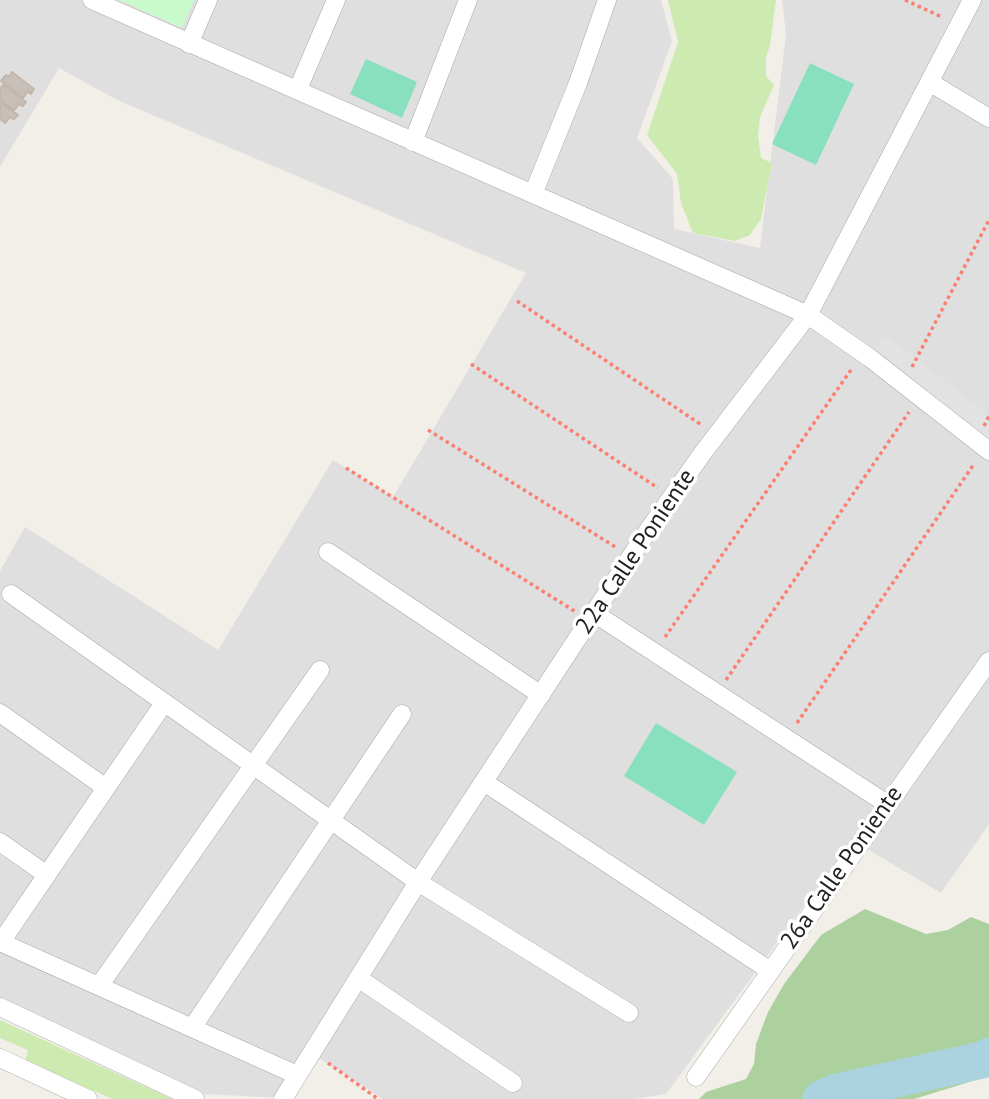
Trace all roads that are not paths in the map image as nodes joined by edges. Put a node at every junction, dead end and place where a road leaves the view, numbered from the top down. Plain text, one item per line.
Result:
1 (92, 0) edge
2 (208, 0) edge
3 (336, 0) edge
4 (468, 0) edge
5 (607, 0) edge
6 (972, 0) edge
7 (189, 44) junction
8 (931, 83) junction
9 (298, 89) junction
10 (989, 118) edge
11 (413, 142) junction
12 (533, 194) junction
13 (808, 316) junction
14 (987, 449) edge
15 (328, 552) dead end
16 (11, 594) dead end
17 (592, 617) junction
18 (989, 661) edge
19 (320, 670) dead end
20 (541, 695) junction
21 (164, 703) junction
22 (0, 713) edge
23 (402, 714) dead end
24 (253, 765) junction
25 (484, 782) junction
26 (106, 788) junction
27 (887, 804) junction
28 (331, 820) junction
29 (0, 842) edge
30 (47, 875) junction
31 (418, 882) junction
32 (1, 942) edge
33 (769, 970) junction
34 (358, 978) junction
35 (99, 986) junction
36 (0, 1007) edge
37 (629, 1013) dead end
38 (192, 1028) junction
39 (0, 1058) edge
40 (297, 1075) junction
41 (696, 1077) dead end
42 (513, 1083) dead end
43 (88, 1099) edge
44 (195, 1099) edge
45 (283, 1099) edge

1 - 7 street
2 - 7 street
3 - 9 street
4 - 11 street
5 - 12 street
6 - 8 street, 22a Calle Poniente
7 - 9 street
8 - 10 street
8 - 13 street, 22a Calle Poniente
9 - 11 street
11 - 12 street
12 - 13 street
13 - 14 street
13 - 17 street, 22a Calle Poniente
15 - 20 street
16 - 21 street
17 - 20 street, 22a Calle Poniente
17 - 27 street
18 - 27 street, 26a Calle Poniente
19 - 24 street
20 - 25 street, 22a Calle Poniente
21 - 24 street
21 - 26 street
22 - 26 street
23 - 28 street
24 - 28 street
24 - 35 street
25 - 31 street, 22a Calle Poniente
25 - 33 street
26 - 30 street
27 - 33 street, 26a Calle Poniente
28 - 31 street
28 - 38 street
29 - 30 street
30 - 32 street
31 - 34 street, 22a Calle Poniente
31 - 37 street
32 - 35 street
33 - 41 street, 26a Calle Poniente
34 - 40 street, 22a Calle Poniente
34 - 42 street
35 - 38 street
36 - 44 street
38 - 40 street
39 - 43 street
40 - 45 street, 22a Calle Poniente

